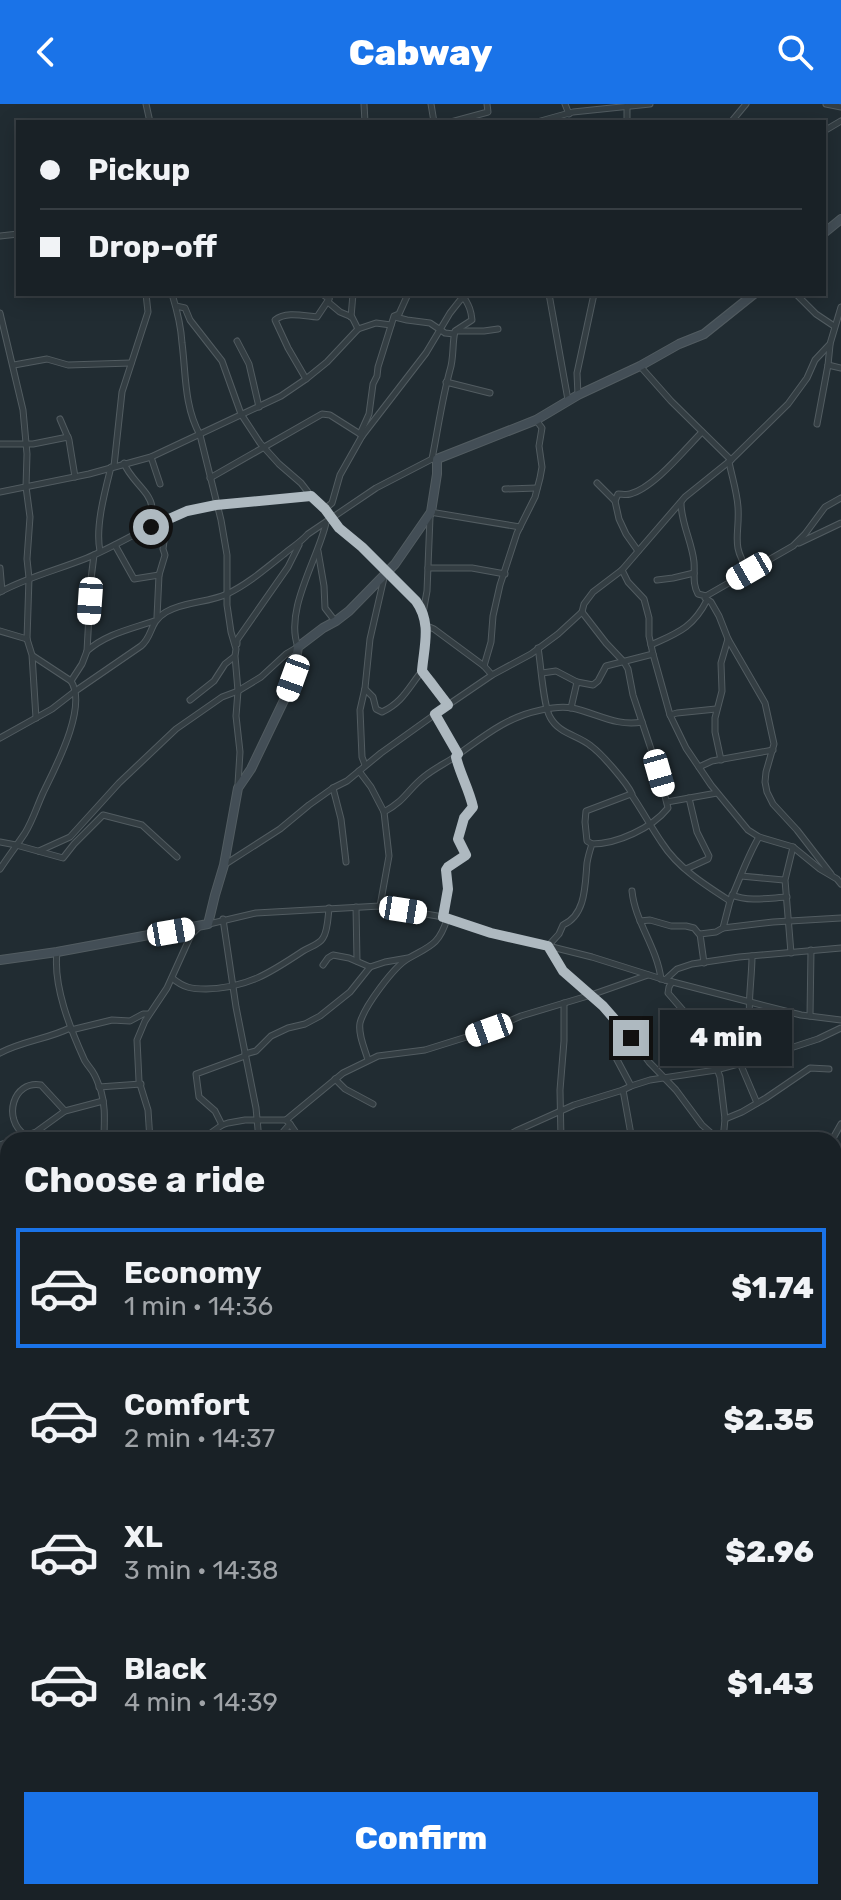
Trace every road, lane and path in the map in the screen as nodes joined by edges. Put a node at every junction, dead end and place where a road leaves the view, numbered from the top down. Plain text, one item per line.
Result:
1 (487, 104) edge
2 (565, 104) edge
3 (650, 104) edge
4 (746, 104) edge
5 (826, 104) edge
6 (627, 106) edge
7 (841, 107) edge
8 (569, 114) junction
9 (458, 120) edge
10 (554, 120) edge
11 (733, 120) edge
12 (146, 296) edge
13 (173, 296) edge
14 (324, 296) edge
15 (353, 296) edge
16 (407, 296) edge
17 (549, 296) edge
18 (594, 296) edge
19 (752, 296) edge
20 (798, 296) edge
21 (464, 297) edge
22 (329, 299) junction
23 (176, 306) junction
24 (841, 307) edge
25 (0, 313) edge
26 (394, 316) junction
27 (352, 317) junction
28 (391, 325) junction
29 (834, 326) junction
30 (358, 329) junction
31 (440, 329) junction
32 (498, 329) dead end
33 (455, 333) junction
34 (237, 341) dead end
35 (8, 344) junction
36 (830, 344) junction
37 (0, 347) edge
38 (131, 363) junction
39 (14, 365) junction
40 (828, 365) junction
41 (640, 366) junction
42 (841, 368) edge
43 (306, 379) junction
44 (446, 382) junction
45 (490, 393) dead end
46 (578, 395) junction
47 (568, 400) junction
48 (259, 407) junction
49 (241, 414) junction
50 (60, 419) dead end
51 (536, 420) junction
52 (817, 424) dead end
53 (702, 432) junction
54 (200, 435) junction
55 (361, 435) junction
56 (68, 437) junction
57 (0, 444) edge
58 (26, 444) junction
59 (265, 448) junction
60 (151, 457) junction
61 (434, 459) junction
62 (730, 461) junction
63 (124, 463) junction
64 (113, 466) junction
65 (75, 477) junction
66 (210, 478) junction
67 (597, 483) dead end
68 (160, 484) dead end
69 (26, 487) junction
70 (537, 488) junction
71 (505, 489) dead end
72 (0, 492) edge
73 (311, 496) junction
74 (841, 498) edge
75 (615, 501) junction
76 (681, 502) junction
77 (216, 505) junction
78 (325, 509) junction
79 (430, 512) junction
80 (329, 520) junction
81 (841, 523) edge
82 (159, 524) junction
83 (151, 527) junction
84 (520, 527) junction
85 (299, 544) junction
86 (115, 545) junction
87 (793, 546) junction
88 (318, 551) junction
89 (638, 551) junction
90 (97, 553) junction
91 (0, 568) edge
92 (428, 568) junction
93 (622, 570) junction
94 (387, 571) junction
95 (749, 571) junction
96 (694, 573) junction
97 (505, 574) junction
98 (159, 575) junction
99 (29, 578) junction
100 (657, 580) dead end
101 (1, 591) edge
102 (226, 594) junction
103 (706, 598) junction
104 (582, 612) junction
105 (423, 613) junction
106 (156, 620) junction
107 (336, 621) junction
108 (427, 626) junction
109 (0, 631) edge
110 (27, 639) junction
111 (728, 639) junction
112 (651, 645) junction
113 (298, 647) junction
114 (538, 648) junction
115 (87, 651) junction
116 (236, 652) junction
117 (653, 654) junction
118 (32, 655) junction
119 (624, 662) junction
120 (484, 666) junction
121 (422, 671) junction
122 (542, 673) junction
123 (492, 675) junction
124 (71, 681) junction
125 (577, 682) junction
126 (365, 688) junction
127 (76, 691) junction
128 (238, 691) junction
129 (190, 700) dead end
130 (448, 705) junction
131 (571, 708) junction
132 (547, 709) junction
133 (717, 709) junction
134 (435, 714) junction
135 (670, 715) junction
136 (36, 718) junction
137 (642, 722) junction
138 (0, 738) edge
139 (773, 750) junction
140 (457, 755) junction
141 (721, 760) junction
142 (365, 765) junction
143 (699, 767) junction
144 (359, 771) junction
145 (238, 788) junction
146 (333, 788) junction
147 (718, 793) junction
148 (631, 794) junction
149 (689, 798) junction
150 (667, 802) junction
151 (384, 812) junction
152 (651, 823) junction
153 (759, 837) junction
154 (0, 842) edge
155 (592, 844) junction
156 (16, 845) junction
157 (793, 847) junction
158 (39, 851) junction
159 (177, 857) dead end
160 (346, 862) dead end
161 (224, 865) junction
162 (0, 869) edge
163 (686, 869) junction
164 (831, 874) junction
165 (741, 876) junction
166 (785, 880) junction
167 (841, 884) edge
168 (632, 891) dead end
169 (787, 897) junction
170 (731, 898) junction
171 (380, 906) junction
172 (356, 907) junction
173 (329, 908) junction
174 (445, 918) junction
175 (841, 918) edge
176 (223, 919) junction
177 (789, 920) junction
178 (640, 921) junction
179 (204, 925) junction
180 (723, 928) junction
181 (700, 934) junction
182 (548, 946) junction
183 (841, 948) edge
184 (811, 950) junction
185 (57, 952) junction
186 (791, 953) junction
187 (752, 956) junction
188 (408, 958) junction
189 (0, 960) edge
190 (357, 961) junction
191 (704, 963) junction
192 (323, 965) dead end
193 (370, 967) junction
194 (649, 975) junction
195 (172, 978) junction
196 (666, 980) junction
197 (233, 987) junction
198 (591, 995) junction
199 (750, 1002) junction
200 (564, 1003) junction
201 (150, 1014) junction
202 (810, 1016) junction
203 (841, 1020) edge
204 (841, 1028) edge
205 (71, 1029) junction
206 (0, 1053) edge
207 (614, 1054) dead end
208 (245, 1055) junction
209 (760, 1058) junction
210 (368, 1060) junction
211 (740, 1063) junction
212 (829, 1069) dead end
213 (716, 1070) junction
214 (665, 1078) junction
215 (335, 1079) junction
216 (141, 1084) junction
217 (631, 1086) junction
218 (99, 1087) junction
219 (623, 1090) junction
220 (103, 1101) junction
221 (757, 1103) junction
222 (373, 1104) dead end
223 (65, 1111) junction
224 (561, 1111) junction
225 (725, 1119) junction
226 (257, 1120) junction
227 (288, 1122) junction
228 (222, 1125) junction
229 (21, 1132) edge
230 (36, 1132) edge
231 (105, 1132) edge
232 (149, 1132) edge
233 (212, 1132) edge
234 (258, 1132) edge
235 (281, 1132) edge
236 (295, 1132) edge
237 (514, 1132) edge
238 (561, 1132) edge
239 (630, 1132) edge
240 (710, 1132) edge
241 (720, 1132) edge

1 - 9 street
2 - 8 street
3 - 6 street
4 - 11 street
5 - 7 street
6 - 8 street
8 - 10 street
12 - 38 street
13 - 23 street
14 - 22 street
15 - 27 street
16 - 26 street
17 - 47 street
18 - 46 street
19 - 41 main road
20 - 29 street
21 - 31 street
21 - 33 street
22 - 27 street
22 - 43 street
23 - 49 street
23 - 54 street
24 - 29 street
25 - 35 street
26 - 28 street
26 - 31 street
27 - 30 street
28 - 30 street
28 - 55 street
29 - 36 street
30 - 43 street
31 - 33 street
31 - 55 street
32 - 33 street
33 - 44 street
34 - 48 street
35 - 37 street
35 - 39 street
36 - 40 street
36 - 62 street
38 - 39 street
38 - 64 street
39 - 58 street
40 - 42 street
40 - 52 street
41 - 46 main road
41 - 53 street
43 - 48 street
44 - 45 street
44 - 61 street
46 - 47 main road
47 - 51 main road
48 - 49 street
49 - 54 street
49 - 59 street
50 - 56 street
51 - 61 main road
51 - 70 street
53 - 62 street
53 - 75 street
54 - 60 street
54 - 66 street
55 - 59 street
55 - 78 street
56 - 58 street
56 - 65 street
57 - 58 street
58 - 69 street
59 - 66 street
59 - 73 street
60 - 63 street
60 - 68 street
61 - 79 main road
61 - 80 street
62 - 76 street
62 - 95 street
63 - 64 street
63 - 83 street
64 - 65 street
64 - 90 street
65 - 69 street
66 - 77 street
67 - 75 street
69 - 72 street
69 - 99 street
70 - 71 street
70 - 84 street
73 - 77 street
73 - 78 street
74 - 87 street
75 - 89 street
76 - 89 street
76 - 96 street
77 - 82 street
77 - 102 street
78 - 80 street
79 - 84 street
79 - 92 street
79 - 94 main road
80 - 85 street
80 - 88 street
80 - 94 street
81 - 87 street
82 - 83 street
82 - 98 street
83 - 86 street
84 - 97 street
85 - 102 street
85 - 116 street
86 - 90 street
86 - 98 street
87 - 95 street
88 - 107 street
88 - 113 street
89 - 93 street
90 - 99 street
90 - 115 street
91 - 101 street
92 - 97 street
92 - 105 street
93 - 104 street
93 - 112 street
94 - 105 street
94 - 107 main road
94 - 126 street
95 - 103 street
96 - 100 street
96 - 103 street
97 - 120 street
98 - 106 street
99 - 101 street
99 - 110 street
102 - 106 street
102 - 116 street
103 - 111 street
103 - 112 street
104 - 114 street
104 - 119 street
105 - 108 street
106 - 115 street
106 - 127 street
107 - 113 main road
108 - 120 street
108 - 121 street
109 - 110 street
110 - 118 street
111 - 133 street
111 - 139 street
112 - 117 street
113 - 128 street
113 - 145 main road
114 - 122 street
114 - 123 street
115 - 124 street
116 - 128 street
116 - 129 street
117 - 119 street
117 - 135 street
118 - 124 street
118 - 136 street
119 - 125 street
119 - 137 street
120 - 123 street
121 - 126 street
121 - 130 street
122 - 125 street
122 - 132 street
123 - 130 street
124 - 127 street
125 - 131 street
126 - 142 street
127 - 136 street
127 - 156 street
128 - 145 street
128 - 158 street
130 - 134 street
131 - 132 street
131 - 137 street
132 - 140 street
132 - 148 street
133 - 135 street
133 - 141 street
134 - 140 street
134 - 142 street
135 - 143 street
136 - 138 street
137 - 150 street
139 - 141 street
139 - 164 street
140 - 151 street
140 - 174 street
141 - 143 street
142 - 144 street
143 - 147 street
144 - 146 street
144 - 151 street
145 - 161 main road
146 - 160 street
146 - 161 street
147 - 149 street
147 - 153 street
148 - 152 street
148 - 155 street
149 - 150 street
149 - 163 street
150 - 152 street
151 - 171 street
152 - 155 street
152 - 163 street
153 - 157 street
153 - 165 street
154 - 156 street
155 - 182 street
156 - 158 street
156 - 162 street
157 - 164 street
157 - 166 street
158 - 159 street
161 - 179 main road
163 - 170 street
164 - 167 street
165 - 166 street
165 - 170 street
166 - 169 street
168 - 178 street
169 - 170 street
169 - 177 street
170 - 180 street
171 - 172 street
171 - 174 street
172 - 173 street
172 - 190 street
173 - 176 street
173 - 197 street
174 - 182 street
174 - 188 street
175 - 177 street
176 - 179 street
176 - 197 street
177 - 180 street
177 - 186 street
178 - 181 street
178 - 196 street
179 - 185 main road
179 - 195 street
180 - 181 street
181 - 191 street
182 - 194 street
182 - 198 street
183 - 184 street
184 - 186 street
184 - 202 street
185 - 189 main road
185 - 205 street
186 - 187 street
187 - 191 street
187 - 199 street
188 - 193 street
188 - 210 street
190 - 192 street
190 - 193 street
191 - 196 street
193 - 208 street
194 - 196 street
194 - 198 street
195 - 197 street
195 - 201 street
196 - 199 street
196 - 213 street
197 - 208 street
198 - 200 street
198 - 214 street
199 - 202 street
199 - 209 street
200 - 210 street
200 - 224 street
201 - 205 street
201 - 216 street
202 - 203 street
204 - 209 street
205 - 206 street
205 - 218 street
207 - 217 street
208 - 226 street
208 - 228 street
209 - 211 street
210 - 215 street
211 - 213 street
211 - 221 street
212 - 221 street
213 - 214 street
213 - 225 street
214 - 217 street
214 - 240 street
215 - 222 street
215 - 227 street
216 - 218 street
216 - 232 street
217 - 219 street
218 - 220 street
219 - 224 street
219 - 239 street
220 - 223 street
220 - 231 street
221 - 225 street
223 - 229 street
223 - 230 street
224 - 237 street
224 - 238 street
225 - 241 street
226 - 227 street
226 - 228 street
226 - 234 street
227 - 235 street
227 - 236 street
228 - 233 street

